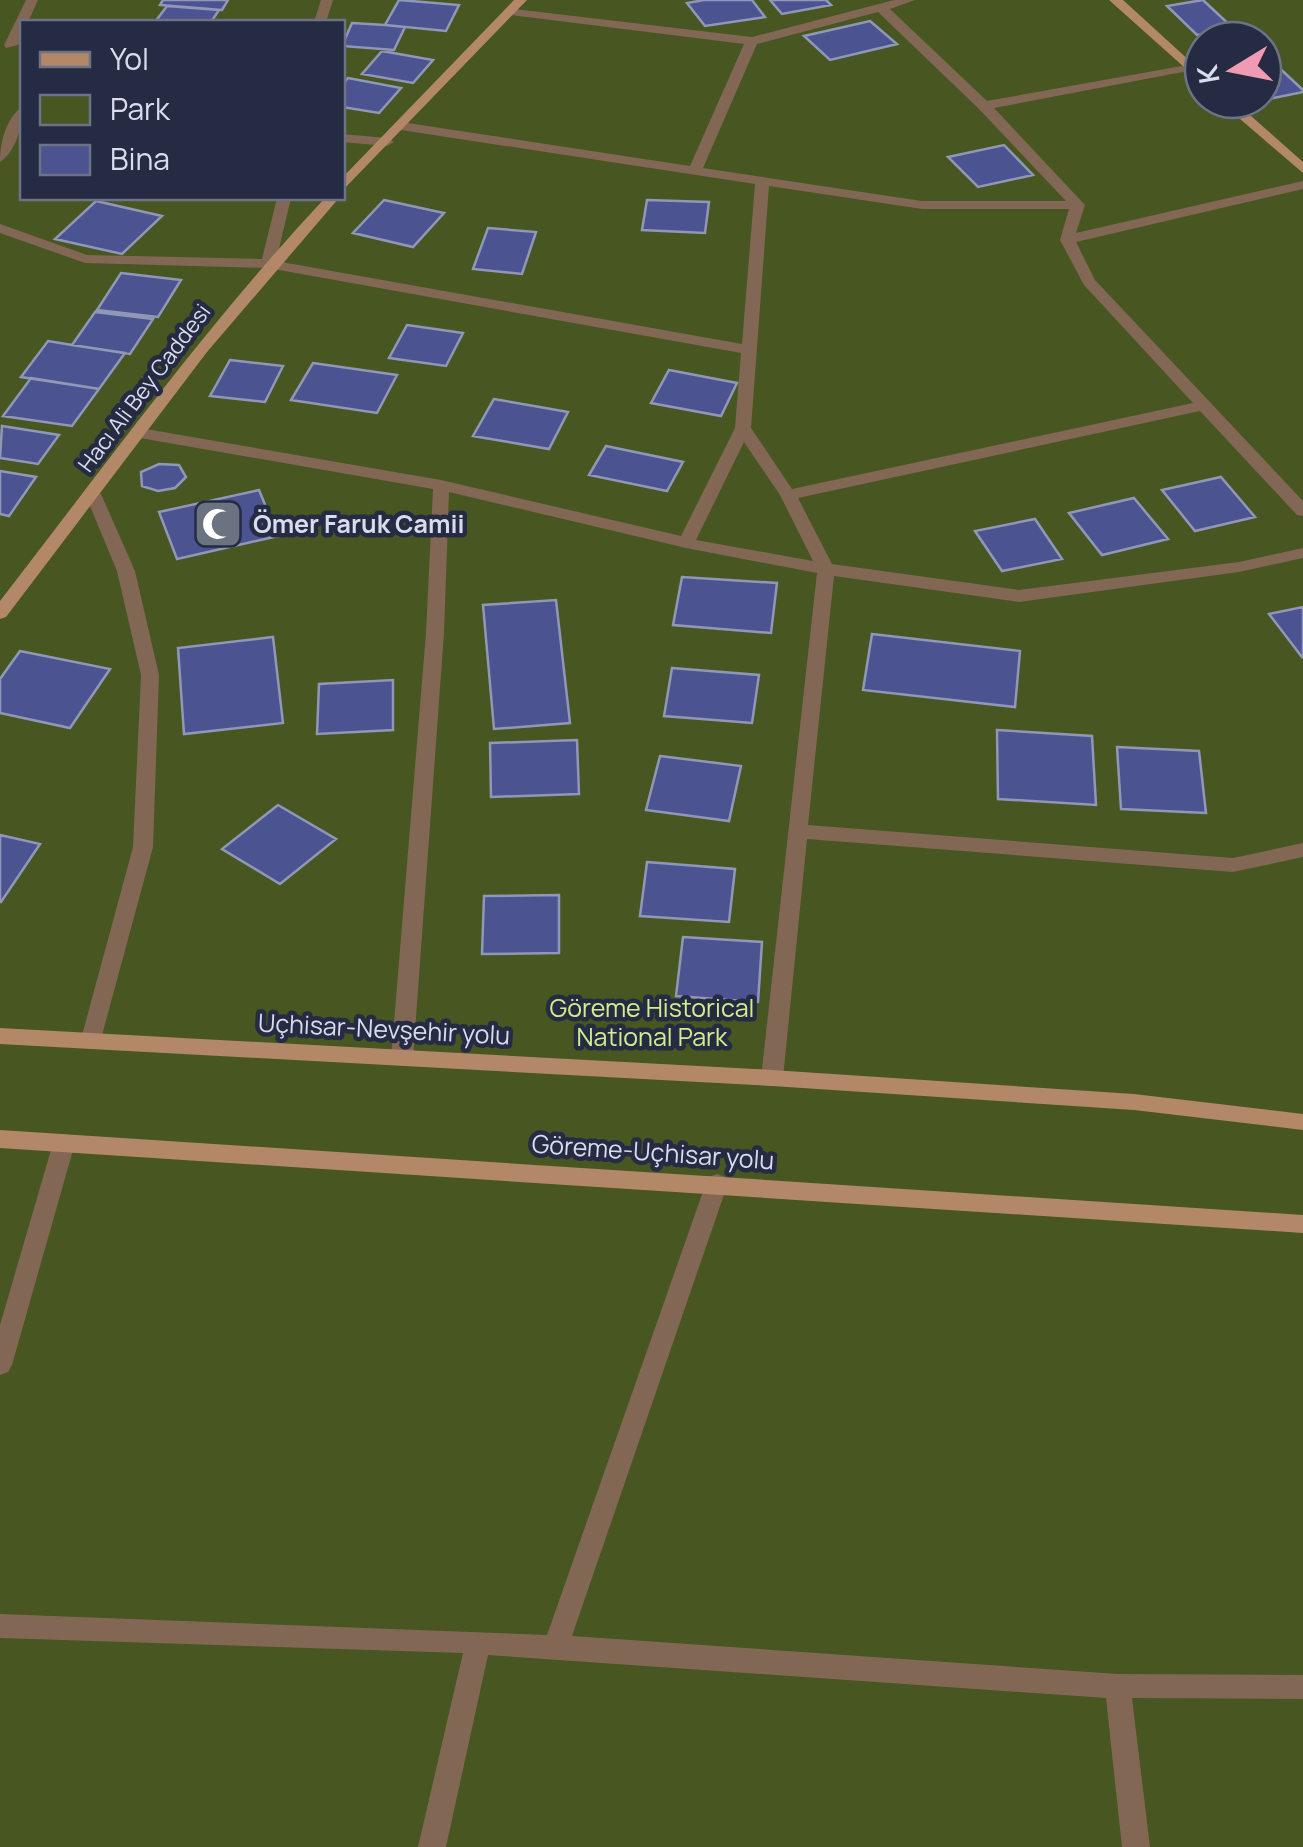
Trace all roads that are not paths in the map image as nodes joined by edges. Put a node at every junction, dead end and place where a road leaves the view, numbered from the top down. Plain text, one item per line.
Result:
1 (910, 0) edge
2 (1115, 0) edge
3 (516, 5) edge
4 (880, 7) junction
5 (752, 41) junction
6 (1183, 61) edge
7 (1183, 67) edge
8 (984, 106) junction
9 (20, 115) edge
10 (1248, 120) edge
11 (402, 126) junction
12 (345, 138) edge
13 (386, 142) junction
14 (0, 158) edge
15 (695, 169) junction
16 (1303, 169) edge
17 (762, 179) junction
18 (345, 184) edge
19 (1303, 184) edge
20 (284, 200) edge
21 (330, 200) edge
22 (1078, 205) junction
23 (0, 228) edge
24 (1067, 240) junction
25 (268, 264) junction
26 (750, 350) junction
27 (1204, 406) junction
28 (743, 428) junction
29 (140, 432) junction
30 (441, 485) junction
31 (93, 494) junction
32 (788, 495) junction
33 (1303, 511) edge
34 (686, 543) junction
35 (1303, 553) edge
36 (826, 570) junction
37 (0, 613) edge
38 (798, 831) junction
39 (1303, 850) edge
40 (0, 1036) edge
41 (90, 1039) junction
42 (402, 1059) junction
43 (772, 1078) junction
44 (1303, 1122) edge
45 (0, 1139) edge
46 (64, 1143) junction
47 (717, 1183) junction
48 (1303, 1224) edge
49 (0, 1365) edge
50 (0, 1626) edge
51 (478, 1642) junction
52 (556, 1647) junction
53 (1118, 1686) junction
54 (1303, 1686) edge
55 (432, 1847) edge
56 (1136, 1847) edge

1 - 4 street
2 - 6 main road
3 - 5 street
3 - 11 main road
4 - 5 street
4 - 8 street
5 - 15 street
7 - 8 street
8 - 22 street
9 - 14 street
10 - 16 main road
11 - 13 main road
11 - 15 street
12 - 13 street
13 - 18 main road
15 - 17 street
17 - 22 street
17 - 26 street
19 - 24 street
20 - 25 street
21 - 25 main road, Hacı Ali Bey Caddesi
22 - 24 street
23 - 25 street
24 - 27 street
25 - 26 street
25 - 29 main road, Hacı Ali Bey Caddesi
26 - 28 street
27 - 32 street
27 - 33 street
28 - 32 street
28 - 34 street
29 - 30 street
29 - 31 main road, Hacı Ali Bey Caddesi
30 - 34 street
30 - 42 street
31 - 37 main road, Hacı Ali Bey Caddesi
31 - 41 street
32 - 36 street
34 - 36 street
35 - 36 street
36 - 38 street
38 - 39 street
38 - 43 street
40 - 41 main road, Uçhisar-Nevşehir yolu
41 - 42 main road, Uçhisar-Nevşehir yolu
42 - 43 main road, Uçhisar-Nevşehir yolu
43 - 44 main road, Uçhisar-Nevşehir yolu
45 - 46 main road, Göreme-Uçhisar yolu
46 - 47 main road, Göreme-Uçhisar yolu
46 - 49 street
47 - 48 main road, Göreme-Uçhisar yolu
47 - 52 street
50 - 51 street
51 - 52 street
51 - 55 street
52 - 53 street
53 - 54 street
53 - 56 street

